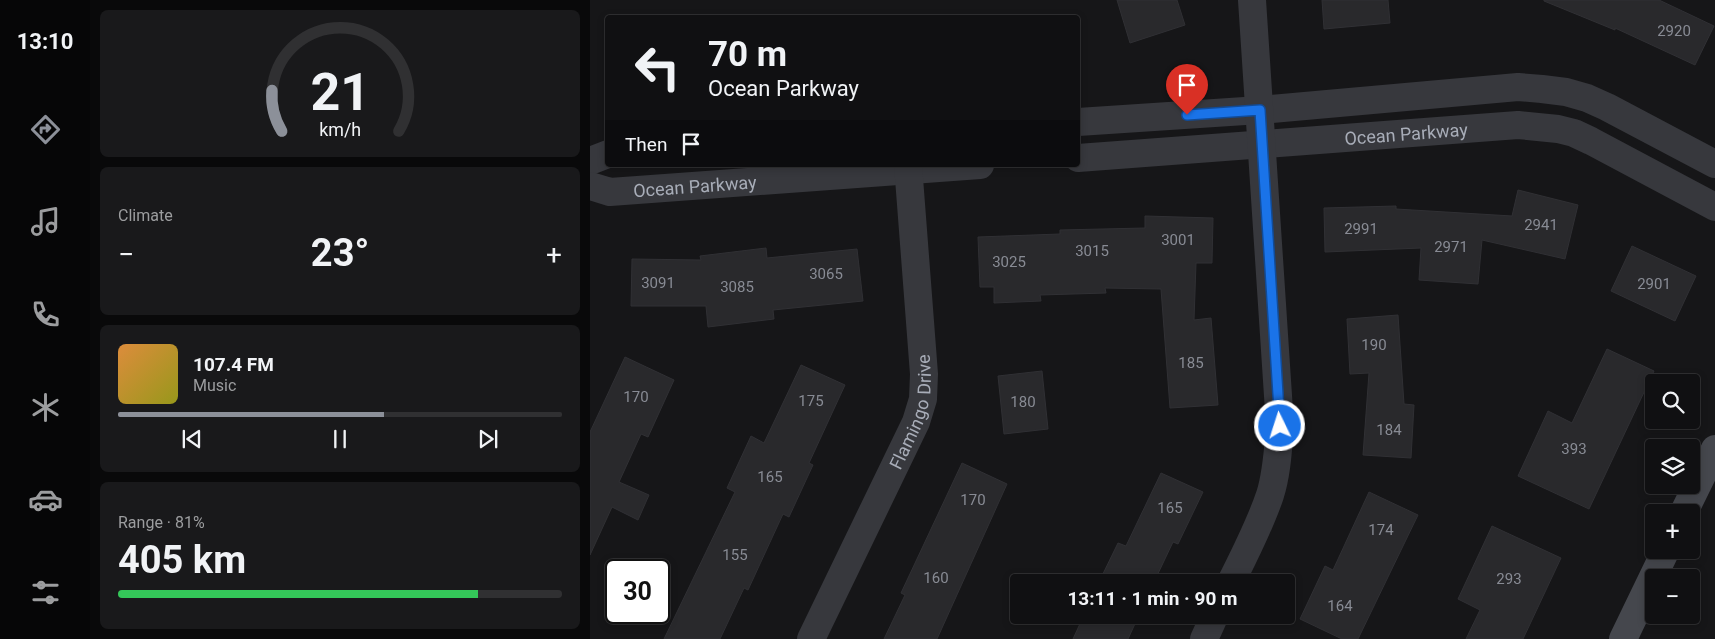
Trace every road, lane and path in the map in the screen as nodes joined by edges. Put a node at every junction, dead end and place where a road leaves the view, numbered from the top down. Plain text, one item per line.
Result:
1 (1252, 0) edge
2 (1260, 110) junction
3 (1080, 122) edge
4 (1262, 145) junction
5 (605, 155) edge
6 (1080, 158) edge
7 (590, 161) edge
8 (1715, 164) edge
9 (932, 167) edge
10 (908, 168) edge
11 (590, 186) edge
12 (1715, 207) edge
13 (1715, 449) edge
14 (1688, 504) edge
15 (1662, 559) edge
16 (1235, 574) edge
17 (1212, 624) edge
18 (811, 639) edge
19 (1204, 639) edge
20 (1623, 639) edge

1 - 2 street
2 - 3 street, Ocean Parkway
2 - 4 street
2 - 8 street, Ocean Parkway
4 - 6 street, Ocean Parkway
4 - 12 street, Ocean Parkway
4 - 16 street
5 - 7 street
9 - 10 street, Ocean Parkway
10 - 11 street, Ocean Parkway
10 - 18 street, Flamingo Drive
13 - 14 street
15 - 20 street
17 - 19 street

